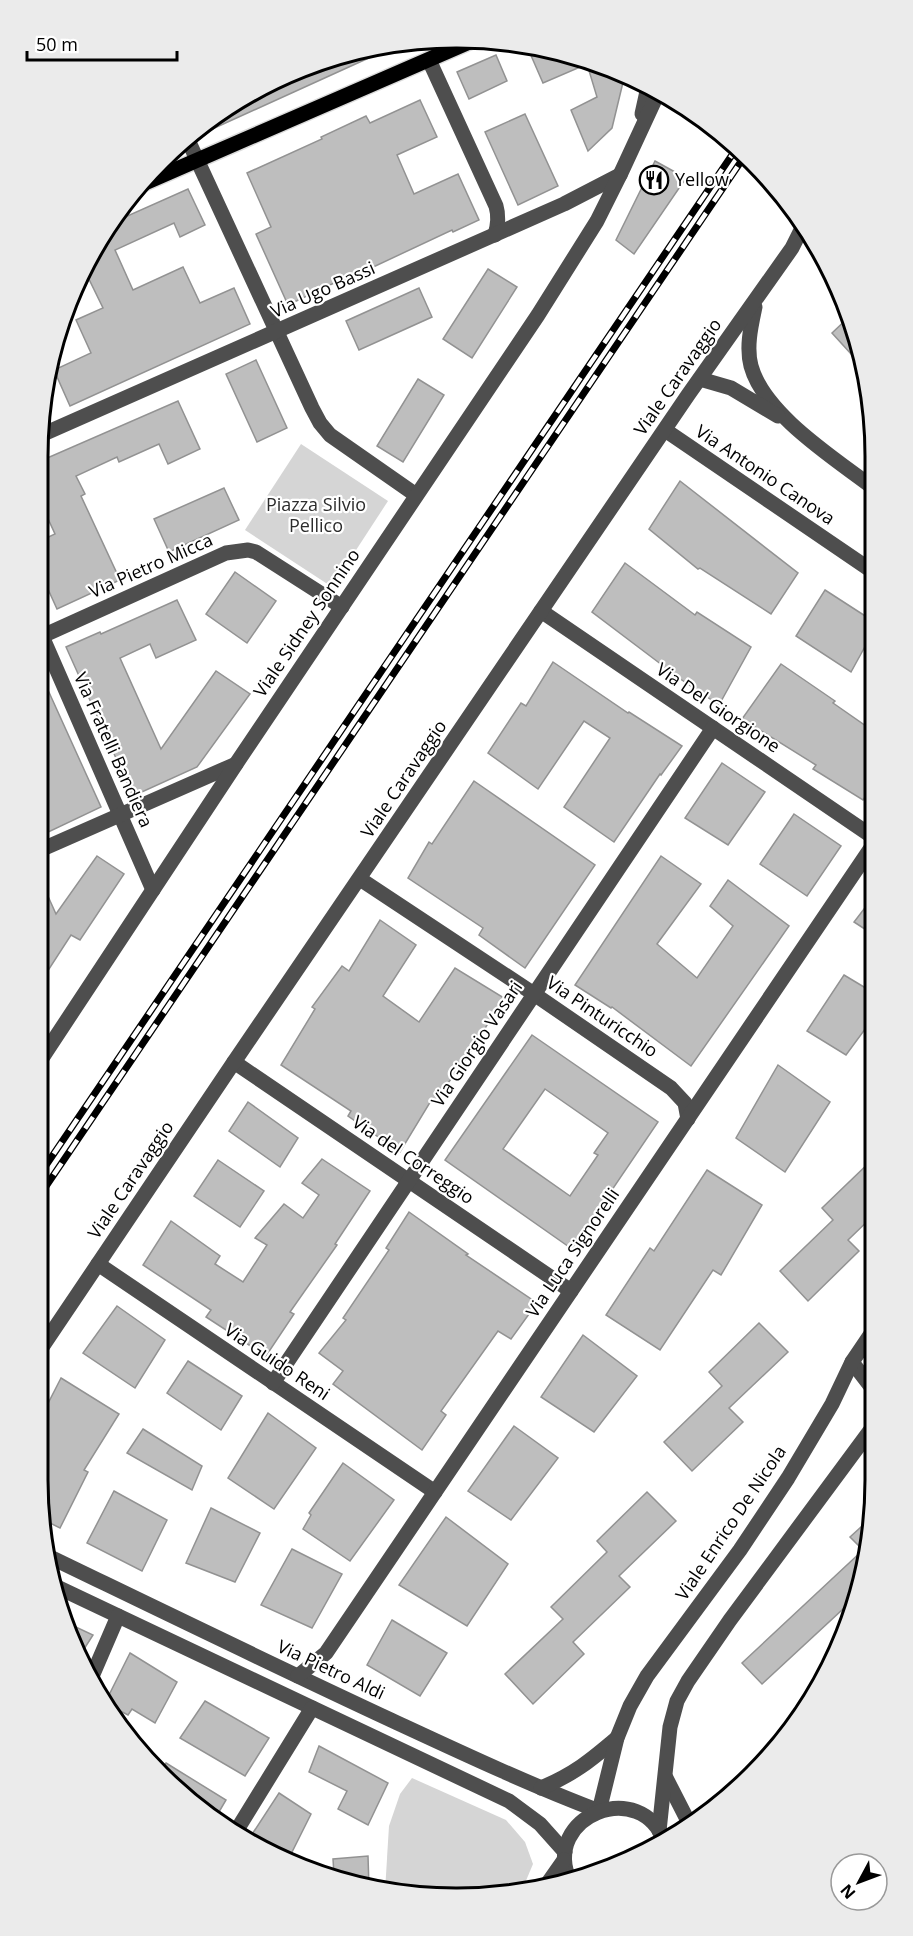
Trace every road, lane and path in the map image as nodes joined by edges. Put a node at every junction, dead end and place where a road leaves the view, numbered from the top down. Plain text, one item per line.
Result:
1 (446, 48) edge
2 (456, 48) edge
3 (432, 59) junction
4 (646, 95) edge
5 (655, 100) edge
6 (638, 138) junction
7 (191, 146) edge
8 (198, 161) junction
9 (621, 175) junction
10 (159, 177) edge
11 (799, 234) edge
12 (495, 236) junction
13 (756, 301) junction
14 (276, 332) junction
15 (700, 379) junction
16 (790, 423) junction
17 (665, 430) junction
18 (49, 432) edge
19 (865, 482) edge
20 (416, 495) junction
21 (865, 566) edge
22 (342, 607) junction
23 (541, 611) junction
24 (48, 630) edge
25 (48, 654) edge
26 (713, 728) junction
27 (236, 764) junction
28 (120, 815) junction
29 (865, 832) edge
30 (48, 847) edge
31 (865, 857) edge
32 (360, 879) junction
33 (153, 890) junction
34 (534, 994) junction
35 (48, 1049) edge
36 (234, 1062) junction
37 (688, 1119) junction
38 (409, 1181) junction
39 (98, 1264) junction
40 (571, 1291) junction
41 (48, 1338) edge
42 (865, 1351) edge
43 (852, 1362) junction
44 (865, 1379) edge
45 (273, 1383) junction
46 (865, 1438) edge
47 (435, 1492) junction
48 (56, 1560) edge
49 (64, 1590) edge
50 (118, 1616) junction
51 (95, 1669) edge
52 (298, 1676) junction
53 (312, 1708) junction
54 (617, 1737) junction
55 (665, 1775) junction
56 (541, 1788) junction
57 (599, 1811) junction
58 (686, 1817) edge
59 (240, 1825) edge
60 (663, 1832) edge
61 (660, 1834) edge
62 (565, 1856) junction
63 (568, 1872) edge
64 (552, 1876) edge

1 - 3 main road
2 - 3 main road
3 - 8 main road
3 - 12 street
4 - 6 street, Viale Sidney Sonnino
5 - 6 street, Viale Sidney Sonnino
6 - 9 street, Viale Sidney Sonnino
7 - 8 street
8 - 10 main road
8 - 14 street
9 - 12 street, Via Ugo Bassi
9 - 20 street, Viale Sidney Sonnino
11 - 13 street, Viale Caravaggio
12 - 14 street, Via Ugo Bassi
13 - 15 street, Viale Caravaggio
13 - 16 street
14 - 18 street, Via Ugo Bassi
14 - 20 street
15 - 16 street
15 - 17 street, Viale Caravaggio
16 - 19 street
17 - 21 street, Via Antonio Canova
17 - 23 street, Viale Caravaggio
20 - 22 street, Viale Sidney Sonnino
22 - 24 street, Via Pietro Micca
22 - 27 street, Viale Sidney Sonnino
23 - 26 street, Via Del Giorgione
23 - 32 street, Viale Caravaggio
25 - 28 street, Via Fratelli Bandiera
26 - 29 street, Via Del Giorgione
26 - 34 street, Via Giorgio Vasari
27 - 28 street
27 - 33 street, Viale Sidney Sonnino
28 - 30 street
28 - 33 street, Via Fratelli Bandiera
31 - 37 street, Via Luca Signorelli
32 - 34 street, Via Pinturicchio
32 - 36 street, Viale Caravaggio
33 - 35 street, Viale Sidney Sonnino
34 - 37 street, Via Pinturicchio
34 - 38 street, Via Giorgio Vasari
36 - 38 street, Via del Correggio
36 - 39 street, Viale Caravaggio
37 - 40 street, Via Luca Signorelli
38 - 40 street, Via del Correggio
38 - 45 street, Via Giorgio Vasari
39 - 41 street, Viale Caravaggio
39 - 45 street, Via Guido Reni
40 - 47 street, Via Luca Signorelli
42 - 43 street, Viale Enrico De Nicola
43 - 44 street
43 - 54 street, Viale Enrico De Nicola
45 - 47 street, Via Guido Reni
46 - 55 street
47 - 52 street, Via Luca Signorelli
48 - 52 street, Via Pietro Aldi
49 - 50 street
50 - 51 street
50 - 53 street
52 - 56 street, Via Pietro Aldi
53 - 59 street
53 - 62 street
54 - 56 street, Viale Enrico De Nicola
54 - 57 street, Viale Enrico De Nicola
55 - 58 street
55 - 60 street
56 - 57 street, Via Pietro Aldi
57 - 61 street
57 - 62 street
62 - 63 street
62 - 64 street

